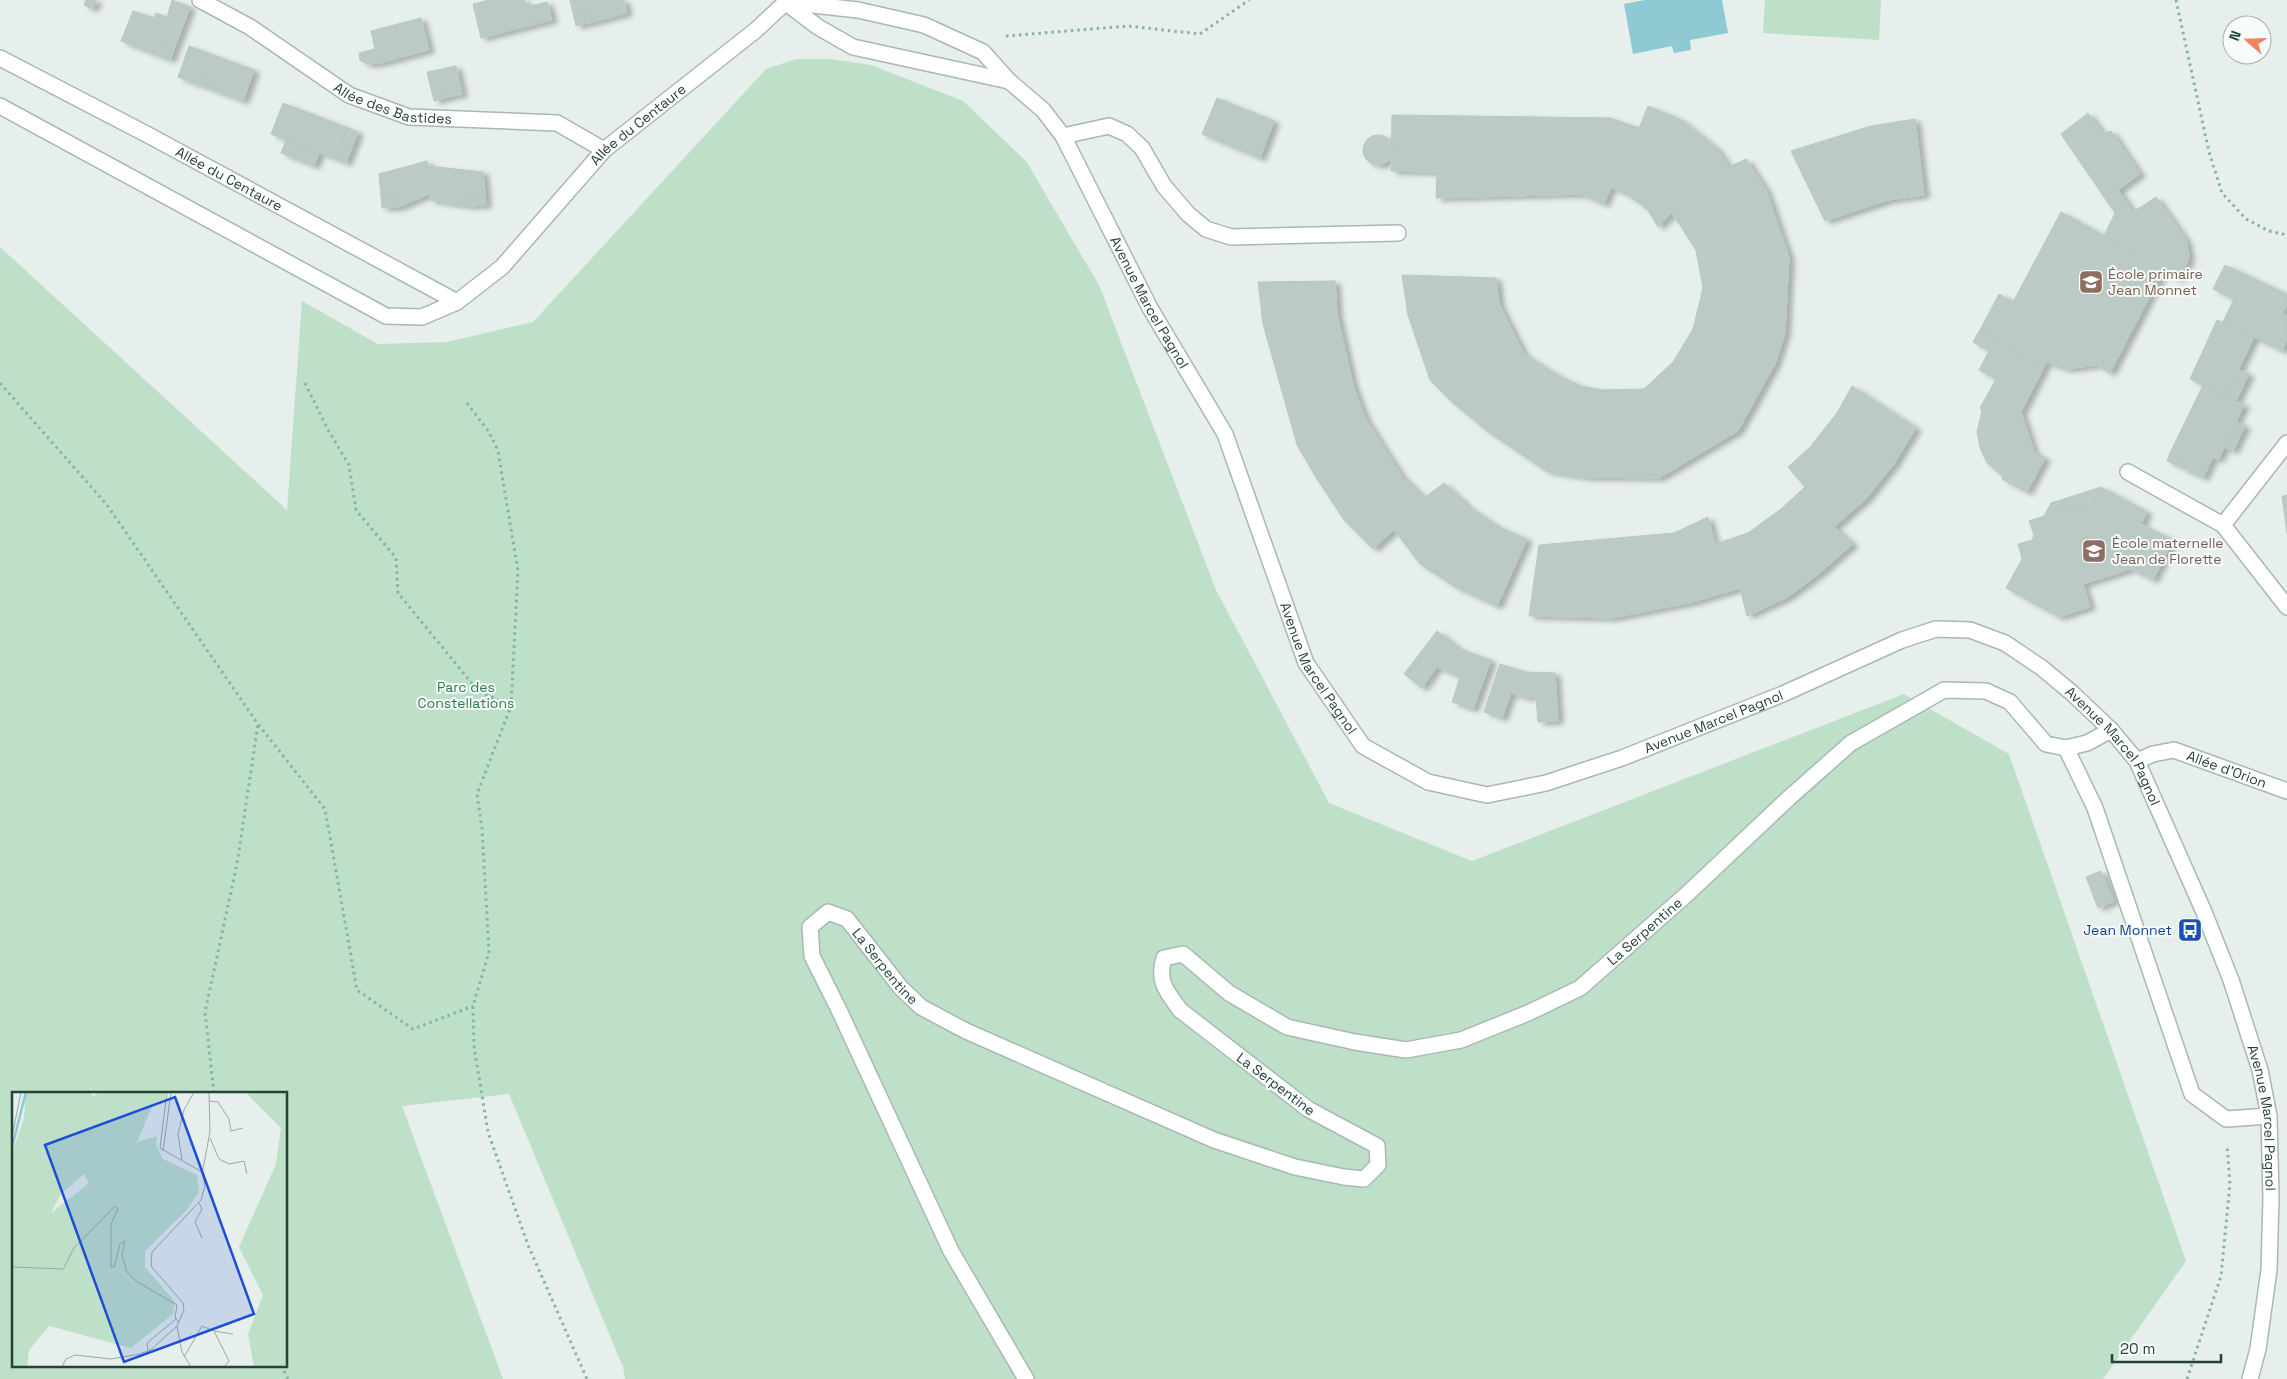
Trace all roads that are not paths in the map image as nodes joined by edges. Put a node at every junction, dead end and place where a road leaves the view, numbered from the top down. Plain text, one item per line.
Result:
1 (200, 0) edge
2 (784, 1) edge
3 (0, 58) edge
4 (1009, 81) junction
5 (0, 106) edge
6 (1062, 136) junction
7 (604, 150) junction
8 (1398, 233) dead end
9 (457, 302) junction
10 (2287, 443) edge
11 (2128, 472) dead end
12 (2223, 526) junction
13 (2287, 607) edge
14 (2111, 730) junction
15 (2066, 748) junction
16 (2137, 761) junction
17 (2287, 791) edge
18 (2269, 1116) junction
19 (1026, 1379) edge
20 (2250, 1379) edge

1 - 7 street, Allée des Bastides
2 - 4 street, Avenue Marcel Pagnol
2 - 4 street, Avenue Marcel Pagnol
2 - 7 street, Allée du Centaure
3 - 9 street, Allée du Centaure
4 - 6 street, Avenue Marcel Pagnol
5 - 9 street, Allée du Centaure
6 - 8 street
6 - 14 street, Avenue Marcel Pagnol
7 - 9 street, Allée du Centaure
10 - 12 street
11 - 12 street
12 - 13 street
14 - 15 street
14 - 16 street, Avenue Marcel Pagnol
15 - 18 street
15 - 19 street, La Serpentine
16 - 17 street, Allée d'Orion
16 - 18 street, Avenue Marcel Pagnol
18 - 20 street, Avenue Marcel Pagnol

